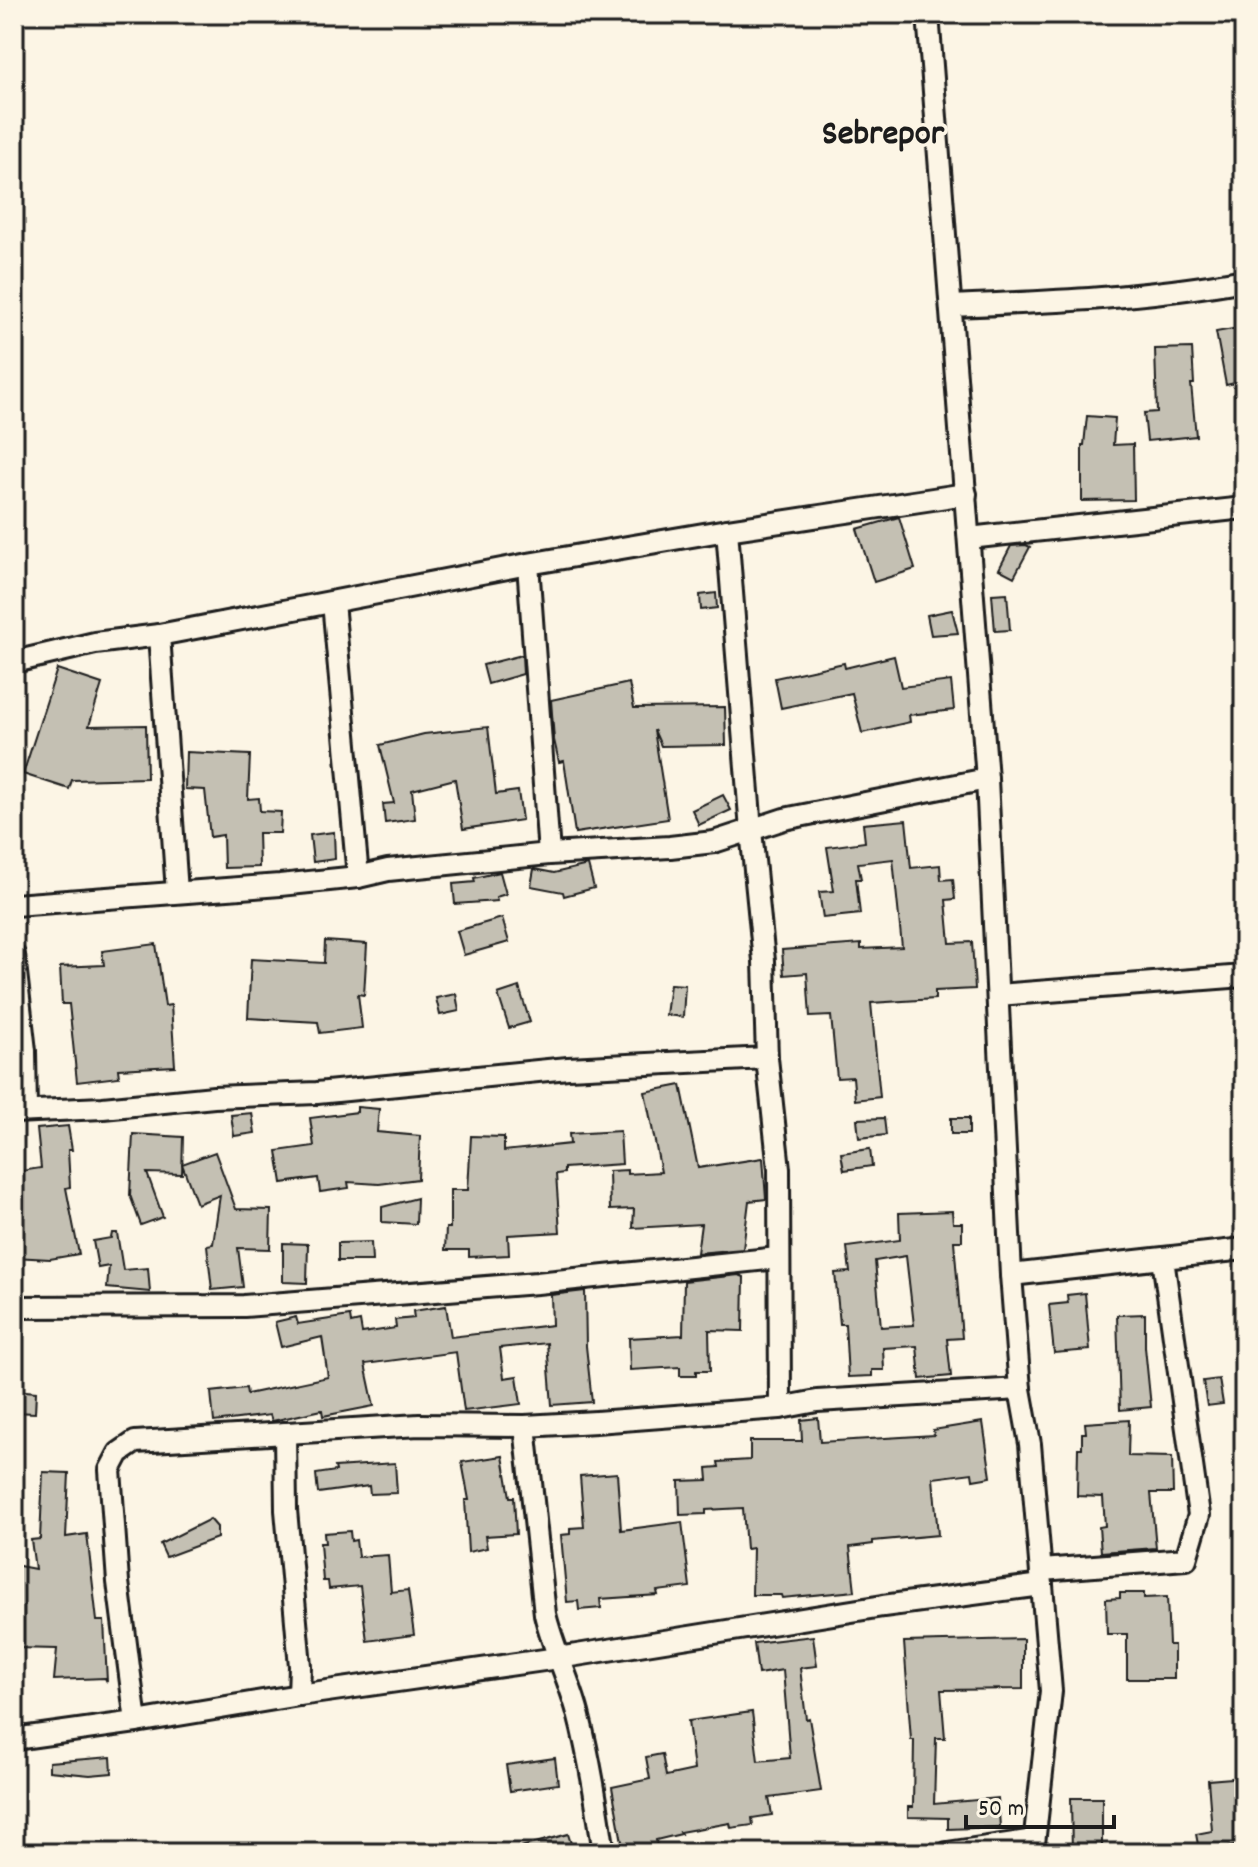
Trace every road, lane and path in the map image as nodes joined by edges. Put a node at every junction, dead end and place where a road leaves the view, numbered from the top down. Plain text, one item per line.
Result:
1 (928, 14) edge
2 (1244, 280) edge
3 (952, 306) junction
4 (966, 494) junction
5 (1244, 508) edge
6 (727, 530) junction
7 (969, 538) junction
8 (528, 564) junction
9 (333, 602) junction
10 (159, 635) junction
11 (14, 662) edge
12 (987, 779) junction
13 (751, 830) junction
14 (549, 854) junction
15 (358, 877) junction
16 (177, 892) junction
17 (14, 905) edge
18 (14, 955) edge
19 (1244, 976) edge
20 (998, 995) junction
21 (767, 1058) junction
22 (20, 1112) edge
23 (1244, 1249) edge
24 (778, 1258) junction
25 (1163, 1259) junction
26 (1011, 1275) junction
27 (14, 1307) edge
28 (1020, 1389) junction
29 (780, 1408) junction
30 (525, 1426) junction
31 (285, 1433) junction
32 (1042, 1578) junction
33 (558, 1658) junction
34 (299, 1695) junction
35 (136, 1722) junction
36 (14, 1739) edge
37 (1033, 1846) edge
38 (604, 1853) edge
39 (947, 1853) edge

1 - 3 street
2 - 3 street
3 - 4 street
4 - 6 street
4 - 7 street
5 - 7 street
6 - 8 street
6 - 13 street
7 - 12 street
8 - 9 street
8 - 14 street
9 - 10 street
9 - 15 street
10 - 11 street
10 - 16 street
12 - 13 street
12 - 20 street
13 - 14 street
13 - 21 street
14 - 15 street
15 - 16 street
16 - 17 street
18 - 22 street
19 - 20 street
20 - 26 street
21 - 22 street
21 - 24 street
23 - 25 street
24 - 27 street
24 - 29 street
25 - 26 street
25 - 32 street
26 - 28 street
28 - 29 street
28 - 32 street
29 - 30 street
30 - 31 street
30 - 33 street
31 - 34 street
31 - 35 street
32 - 33 street
32 - 37 street
33 - 34 street
33 - 38 street
34 - 35 street
35 - 36 street
37 - 39 street

